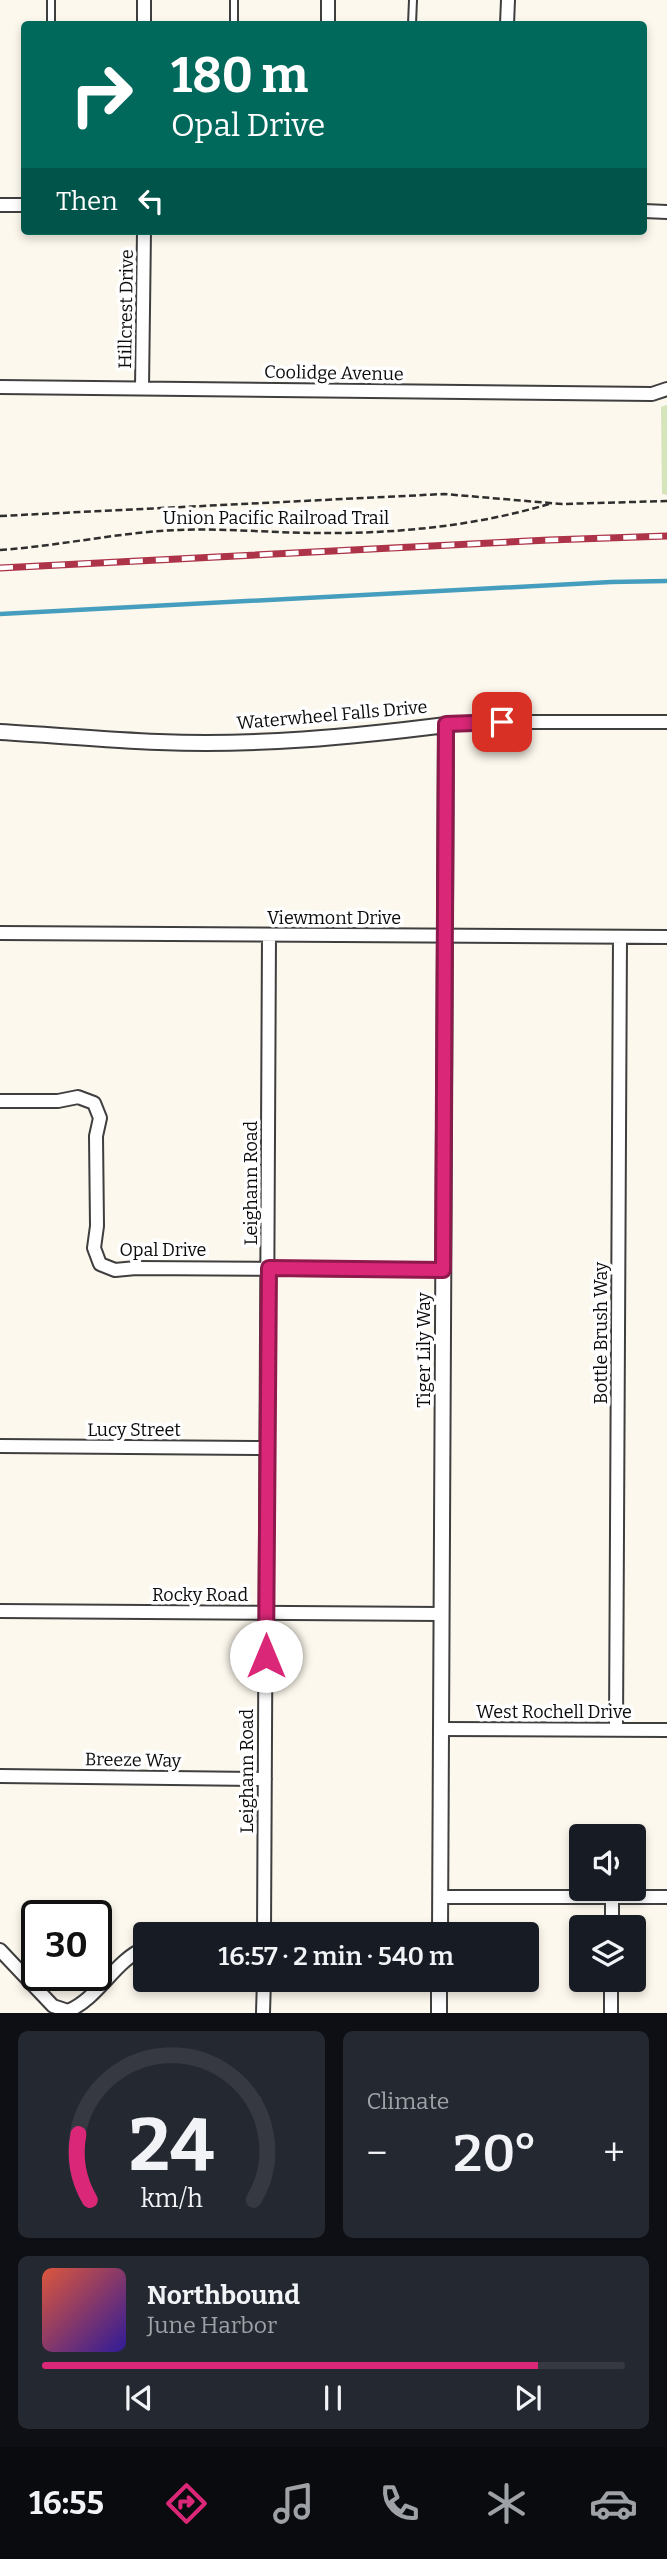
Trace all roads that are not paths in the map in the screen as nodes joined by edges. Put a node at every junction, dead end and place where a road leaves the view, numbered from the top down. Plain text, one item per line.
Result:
1 (51, 0) edge
2 (144, 0) edge
3 (234, 0) edge
4 (328, 0) edge
5 (413, 0) edge
6 (508, 0) edge
7 (51, 21) edge
8 (144, 21) edge
9 (234, 21) edge
10 (328, 21) edge
11 (412, 21) edge
12 (507, 21) edge
13 (0, 205) edge
14 (21, 205) edge
15 (647, 211) edge
16 (667, 212) edge
17 (144, 235) edge
18 (0, 387) edge
19 (142, 388) junction
20 (667, 389) edge
21 (667, 722) edge
22 (446, 724) junction
23 (0, 732) edge
24 (0, 933) edge
25 (269, 936) junction
26 (446, 936) junction
27 (620, 937) junction
28 (667, 937) edge
29 (0, 1101) edge
30 (269, 1268) junction
31 (443, 1270) junction
32 (0, 1446) edge
33 (268, 1448) junction
34 (0, 1611) edge
35 (266, 1613) junction
36 (441, 1614) junction
37 (441, 1729) junction
38 (616, 1729) junction
39 (667, 1730) edge
40 (0, 1776) edge
41 (265, 1779) junction
42 (440, 1897) junction
43 (569, 1897) edge
44 (646, 1897) edge
45 (667, 1897) edge
46 (264, 1922) edge
47 (440, 1922) edge
48 (0, 1950) edge
49 (133, 1954) edge
50 (264, 1992) edge
51 (439, 1992) edge
52 (611, 1992) edge
53 (264, 2013) edge
54 (439, 2013) edge
55 (611, 2013) edge

1 - 7 lane
2 - 8 street
3 - 9 lane
4 - 10 street
5 - 11 lane
6 - 12 street
13 - 14 street
15 - 16 street
17 - 19 street, Hillcrest Drive
18 - 19 street, Coolidge Avenue
19 - 20 street, Coolidge Avenue
21 - 22 street, Waterwheel Falls Drive
22 - 23 street, Waterwheel Falls Drive
22 - 26 street, Tiger Lily Way
24 - 25 street, Viewmont Drive
25 - 26 street, Viewmont Drive
25 - 30 street, Leighann Road
26 - 27 street, Viewmont Drive
26 - 31 street, Tiger Lily Way
27 - 28 street, Viewmont Drive
27 - 38 street, Bottle Brush Way
29 - 30 street, Opal Drive
30 - 31 street, Opal Drive
30 - 33 street, Leighann Road
31 - 36 street, Tiger Lily Way
32 - 33 street, Lucy Street
33 - 35 street, Leighann Road
34 - 35 street, Rocky Road
35 - 36 street, Rocky Road
35 - 41 street, Leighann Road
36 - 37 street, Tiger Lily Way
37 - 38 street, West Rochell Drive
37 - 42 street, Tiger Lily Way
38 - 39 street, West Rochell Drive
40 - 41 street, Breeze Way
41 - 46 street, Leighann Road
42 - 43 street
42 - 47 street, Tiger Lily Way
44 - 45 street
48 - 49 street
50 - 53 street
51 - 54 street
52 - 55 street

